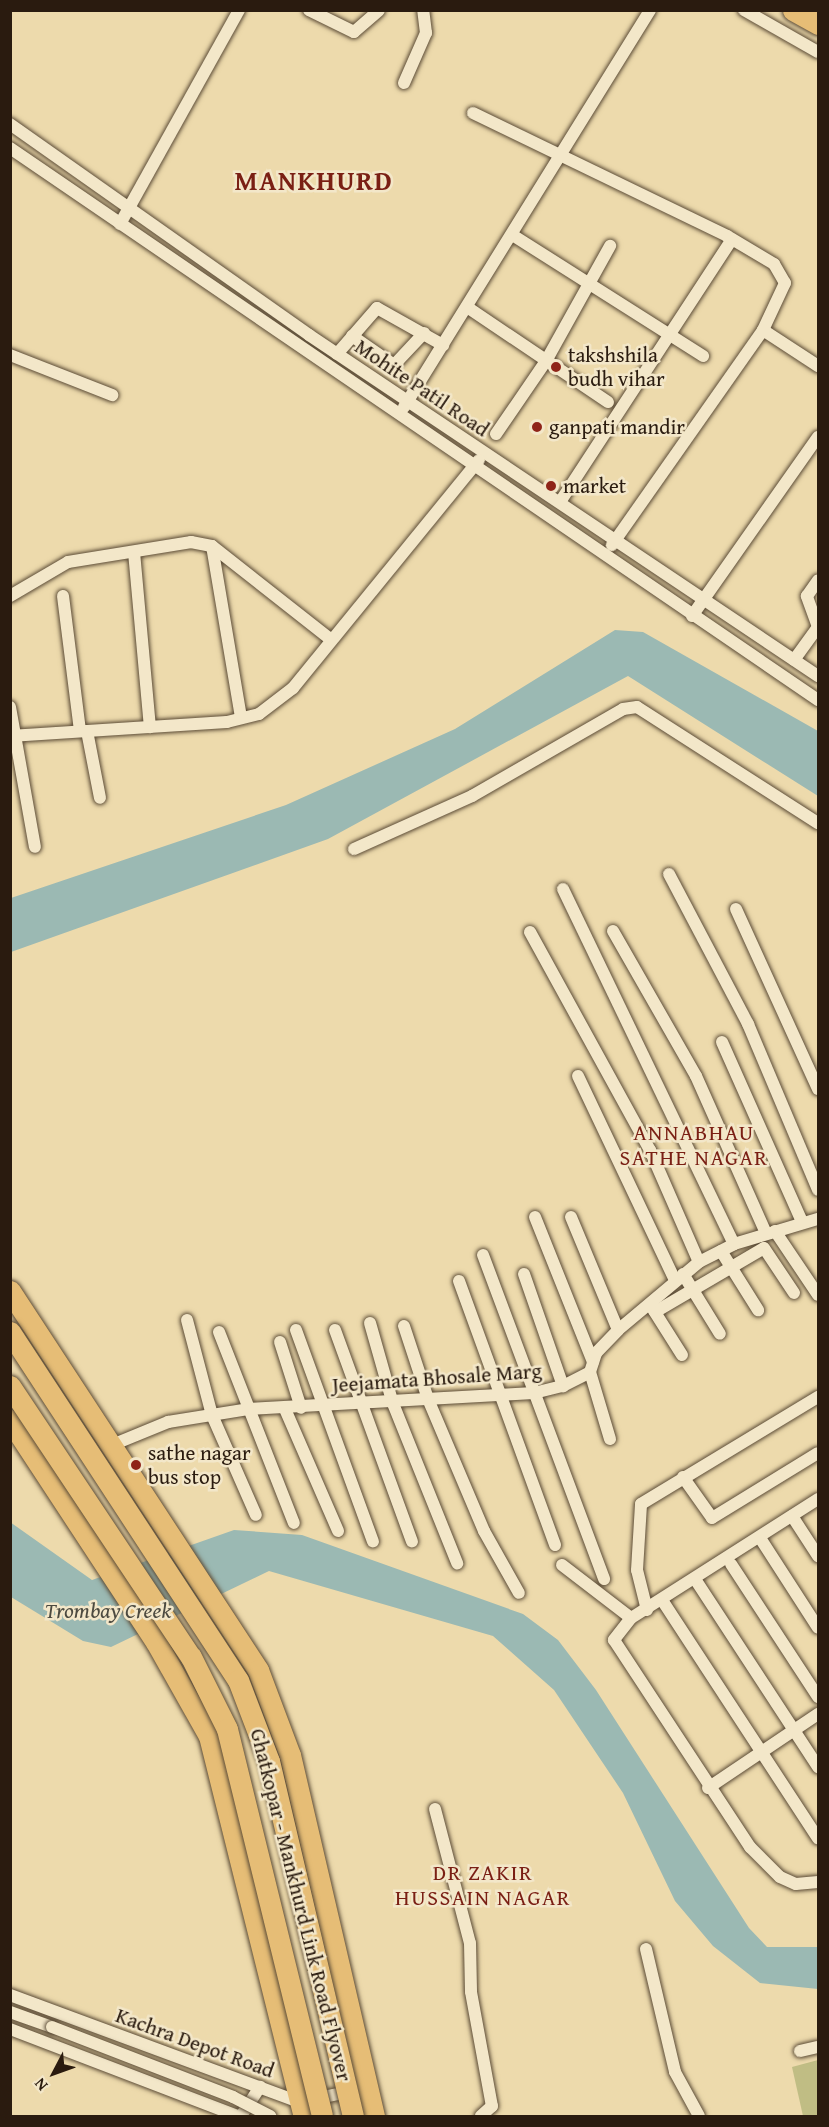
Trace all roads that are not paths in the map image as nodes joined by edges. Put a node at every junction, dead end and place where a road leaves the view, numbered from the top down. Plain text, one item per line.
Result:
1 (239, 10) edge
2 (309, 10) edge
3 (379, 10) edge
4 (423, 10) edge
5 (650, 10) edge
6 (744, 10) edge
7 (793, 10) edge
8 (819, 24) edge
9 (819, 52) edge
10 (404, 83) dead end
11 (473, 113) dead end
12 (10, 124) edge
13 (10, 148) edge
14 (564, 153) junction
15 (131, 208) junction
16 (120, 224) junction
17 (514, 236) junction
18 (732, 239) junction
19 (610, 246) dead end
20 (207, 262) junction
21 (197, 276) junction
22 (589, 284) junction
23 (467, 307) junction
24 (763, 330) junction
25 (424, 333) junction
26 (352, 336) junction
27 (670, 336) junction
28 (318, 341) junction
29 (443, 345) junction
30 (310, 354) junction
31 (337, 354) junction
32 (10, 356) edge
33 (703, 356) dead end
34 (546, 362) junction
35 (819, 366) edge
36 (112, 395) dead end
37 (407, 401) junction
38 (608, 402) dead end
39 (400, 415) junction
40 (496, 434) dead end
41 (819, 437) edge
42 (485, 453) junction
43 (474, 466) junction
44 (560, 502) junction
45 (615, 540) junction
46 (212, 546) junction
47 (134, 552) junction
48 (606, 556) junction
49 (819, 580) edge
50 (10, 596) edge
51 (63, 596) dead end
52 (702, 598) junction
53 (692, 616) junction
54 (739, 623) junction
55 (330, 639) junction
56 (728, 641) junction
57 (794, 660) junction
58 (819, 676) edge
59 (819, 700) edge
60 (10, 707) edge
61 (241, 718) junction
62 (150, 726) junction
63 (83, 731) junction
64 (13, 735) edge
65 (100, 798) dead end
66 (819, 823) edge
67 (35, 847) dead end
68 (354, 849) dead end
69 (669, 874) dead end
70 (563, 889) dead end
71 (736, 909) dead end
72 (613, 931) dead end
73 (530, 932) dead end
74 (722, 1042) dead end
75 (578, 1076) dead end
76 (819, 1089) edge
77 (819, 1190) edge
78 (535, 1217) dead end
79 (571, 1217) dead end
80 (819, 1218) edge
81 (802, 1222) junction
82 (771, 1232) junction
83 (734, 1244) junction
84 (721, 1251) junction
85 (483, 1255) dead end
86 (791, 1255) junction
87 (699, 1262) junction
88 (731, 1266) junction
89 (776, 1266) junction
90 (524, 1274) dead end
91 (679, 1277) junction
92 (459, 1281) dead end
93 (692, 1289) junction
94 (10, 1291) edge
95 (794, 1293) dead end
96 (819, 1295) edge
97 (652, 1307) junction
98 (758, 1310) dead end
99 (187, 1320) dead end
100 (370, 1323) dead end
101 (404, 1326) dead end
102 (296, 1330) dead end
103 (334, 1330) dead end
104 (618, 1330) junction
105 (10, 1332) edge
106 (219, 1332) dead end
107 (720, 1334) dead end
108 (280, 1342) dead end
109 (682, 1355) dead end
110 (591, 1367) junction
111 (10, 1386) edge
112 (562, 1386) junction
113 (534, 1394) junction
114 (498, 1395) junction
115 (819, 1397) edge
116 (428, 1399) junction
117 (392, 1401) junction
118 (358, 1403) junction
119 (322, 1406) junction
120 (301, 1408) junction
121 (248, 1409) junction
122 (285, 1409) junction
123 (212, 1415) junction
124 (10, 1420) edge
125 (610, 1439) dead end
126 (112, 1445) junction
127 (819, 1453) edge
128 (684, 1477) junction
129 (819, 1499) edge
130 (256, 1515) dead end
131 (792, 1516) junction
132 (294, 1523) dead end
133 (338, 1531) dead end
134 (373, 1541) dead end
135 (412, 1541) dead end
136 (762, 1541) dead end
137 (555, 1545) dead end
138 (819, 1556) edge
139 (457, 1563) dead end
140 (731, 1563) dead end
141 (562, 1565) dead end
142 (604, 1579) dead end
143 (695, 1580) junction
144 (519, 1593) dead end
145 (662, 1600) junction
146 (647, 1610) junction
147 (631, 1618) junction
148 (819, 1628) edge
149 (819, 1697) edge
150 (819, 1714) edge
151 (793, 1730) junction
152 (761, 1752) junction
153 (819, 1767) edge
154 (708, 1788) junction
155 (435, 1809) dead end
156 (819, 1838) edge
157 (819, 1882) edge
158 (646, 1949) dead end
159 (10, 1995) edge
160 (10, 2012) edge
161 (10, 2029) edge
162 (819, 2047) edge
163 (800, 2051) dead end
164 (260, 2087) junction
165 (369, 2087) junction
166 (302, 2109) edge
167 (239, 2116) edge
168 (270, 2116) edge
169 (322, 2116) edge
170 (353, 2116) edge
171 (374, 2116) edge
172 (481, 2116) edge
173 (699, 2116) edge

1 - 15 street
2 - 3 street
4 - 10 street
5 - 14 street
6 - 9 street
7 - 8 highway
11 - 14 street
12 - 15 street, Mohite Patil Road
13 - 16 street
14 - 17 street
14 - 18 street
15 - 16 street
15 - 20 street, Mohite Patil Road
16 - 21 street
17 - 22 street
17 - 23 street
18 - 24 street
18 - 27 street
19 - 22 street
20 - 21 street
20 - 28 street, Mohite Patil Road
21 - 30 street
22 - 27 street
22 - 34 street
23 - 29 street
23 - 34 street
24 - 35 street
24 - 45 street
25 - 26 street
25 - 26 street
25 - 29 street
26 - 31 street
27 - 33 street
27 - 44 street
28 - 30 street
28 - 31 street, Mohite Patil Road
29 - 37 street
30 - 39 street
31 - 37 street, Mohite Patil Road
32 - 36 street
34 - 38 street
34 - 40 street
37 - 39 street
37 - 42 street, Mohite Patil Road
39 - 43 street
41 - 52 street
42 - 43 street
42 - 44 street, Mohite Patil Road
43 - 48 street
43 - 55 street
44 - 45 street, Mohite Patil Road
45 - 48 street
45 - 52 street, Mohite Patil Road
46 - 47 street
46 - 55 street
46 - 61 street
47 - 50 street
47 - 62 street
48 - 53 street
49 - 57 street
51 - 63 street
52 - 53 street
52 - 54 street, Mohite Patil Road
53 - 56 street
54 - 56 street
54 - 57 street, Mohite Patil Road
55 - 61 street
56 - 59 street
57 - 58 street, Mohite Patil Road
60 - 64 street
61 - 62 street
62 - 63 street
63 - 64 street
63 - 65 street
64 - 67 street
66 - 68 street
69 - 77 street
70 - 83 street
71 - 76 street
72 - 82 street
73 - 87 street
74 - 81 street
75 - 91 street
78 - 110 street
79 - 104 street
80 - 81 street, Jeejamata Bhosale Marg
81 - 82 street, Jeejamata Bhosale Marg
82 - 83 street, Jeejamata Bhosale Marg
82 - 86 street
83 - 84 street, Jeejamata Bhosale Marg
84 - 87 street, Jeejamata Bhosale Marg
84 - 88 street
85 - 113 street
86 - 89 street
86 - 96 street
87 - 91 street, Jeejamata Bhosale Marg
88 - 89 street
88 - 93 street
88 - 98 street
89 - 95 street
90 - 112 street
91 - 93 street
91 - 97 street, Jeejamata Bhosale Marg
92 - 114 street
93 - 97 street
93 - 107 street
94 - 126 highway
97 - 104 street, Jeejamata Bhosale Marg
97 - 109 street
99 - 123 street
100 - 117 street
101 - 116 street
102 - 119 street
103 - 118 street
104 - 110 street, Jeejamata Bhosale Marg
105 - 170 highway, Ghatkopar - Mankhurd Link Road Flyover, bridge
106 - 121 street
108 - 120 street
110 - 112 street, Jeejamata Bhosale Marg
110 - 125 street
111 - 169 highway, Ghatkopar - Mankhurd Link Road Flyover, bridge
112 - 113 street, Jeejamata Bhosale Marg
113 - 114 street, Jeejamata Bhosale Marg
113 - 142 street
114 - 116 street, Jeejamata Bhosale Marg
114 - 137 street
115 - 128 street
116 - 117 street, Jeejamata Bhosale Marg
116 - 144 street
117 - 118 street, Jeejamata Bhosale Marg
117 - 139 street
118 - 119 street, Jeejamata Bhosale Marg
118 - 135 street
119 - 120 street, Jeejamata Bhosale Marg
119 - 134 street
120 - 122 street, Jeejamata Bhosale Marg
121 - 122 street, Jeejamata Bhosale Marg
121 - 123 street, Jeejamata Bhosale Marg
121 - 132 street
122 - 133 street
123 - 126 street, Jeejamata Bhosale Marg
123 - 130 street
124 - 166 highway
126 - 165 highway
127 - 128 street
128 - 146 street
129 - 131 street
131 - 138 street
131 - 143 street
136 - 148 street
140 - 149 street
141 - 147 street
143 - 145 street
143 - 151 street
145 - 146 street
145 - 152 street
146 - 147 street
147 - 154 street
150 - 151 street
151 - 152 street
151 - 153 street
152 - 154 street
152 - 156 street
154 - 157 street
155 - 172 street
158 - 173 street
159 - 164 street, Kachra Depot Road
160 - 168 street, bridge
161 - 167 street
162 - 163 street
164 - 166 street, Kachra Depot Road
164 - 167 street
165 - 166 street
165 - 171 highway

